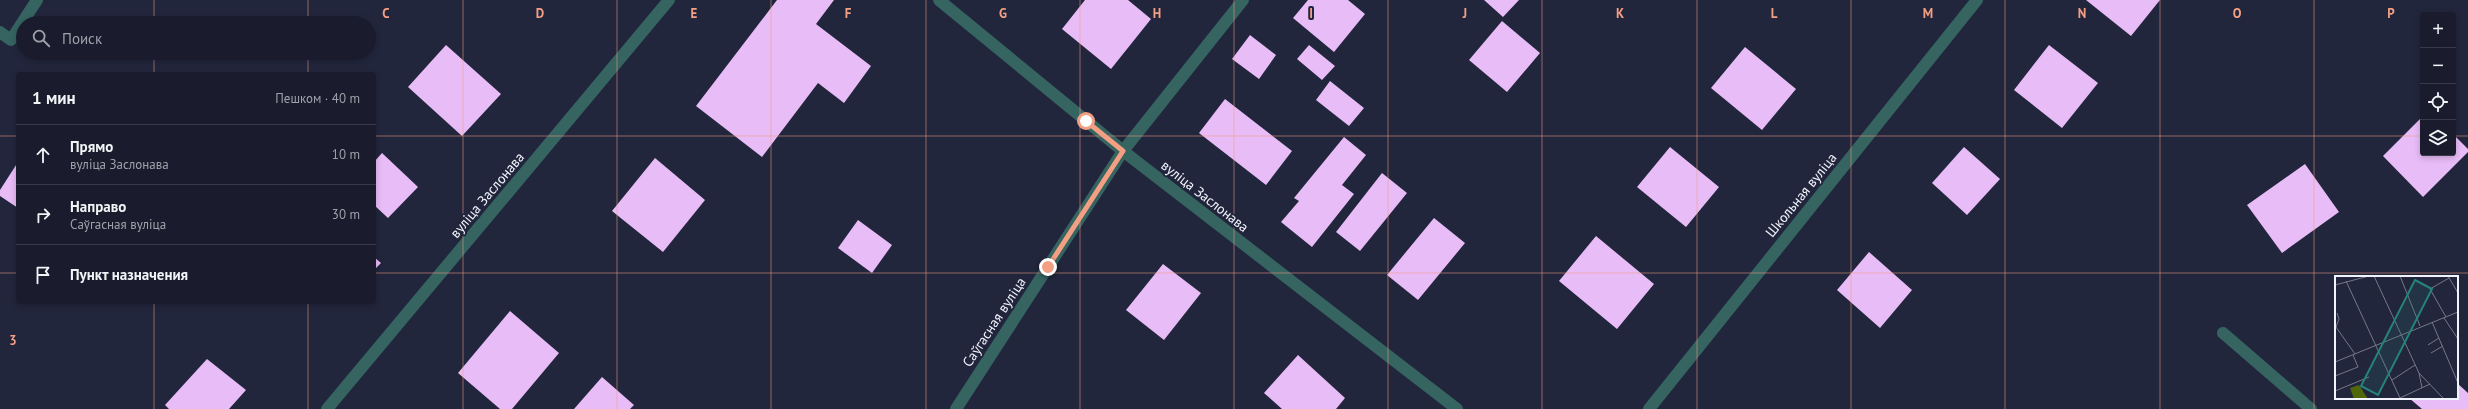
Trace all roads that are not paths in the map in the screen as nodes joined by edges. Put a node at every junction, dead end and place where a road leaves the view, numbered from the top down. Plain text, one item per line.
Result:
1 (37, 0) edge
2 (670, 0) edge
3 (939, 0) edge
4 (1243, 0) edge
5 (1977, 0) edge
6 (27, 16) edge
7 (0, 32) edge
8 (16, 32) edge
9 (1123, 151) junction
10 (2223, 333) dead end
11 (327, 409) edge
12 (956, 409) edge
13 (1457, 409) edge
14 (1649, 409) edge
15 (2311, 409) edge

1 - 6 street
2 - 11 street, вуліца Заслонава
3 - 9 street, вуліца Заслонава
4 - 9 street, Саўгасная вуліца
5 - 14 street, Школьная вуліца
7 - 8 street
9 - 12 street, Саўгасная вуліца
9 - 13 street, вуліца Заслонава
10 - 15 street

